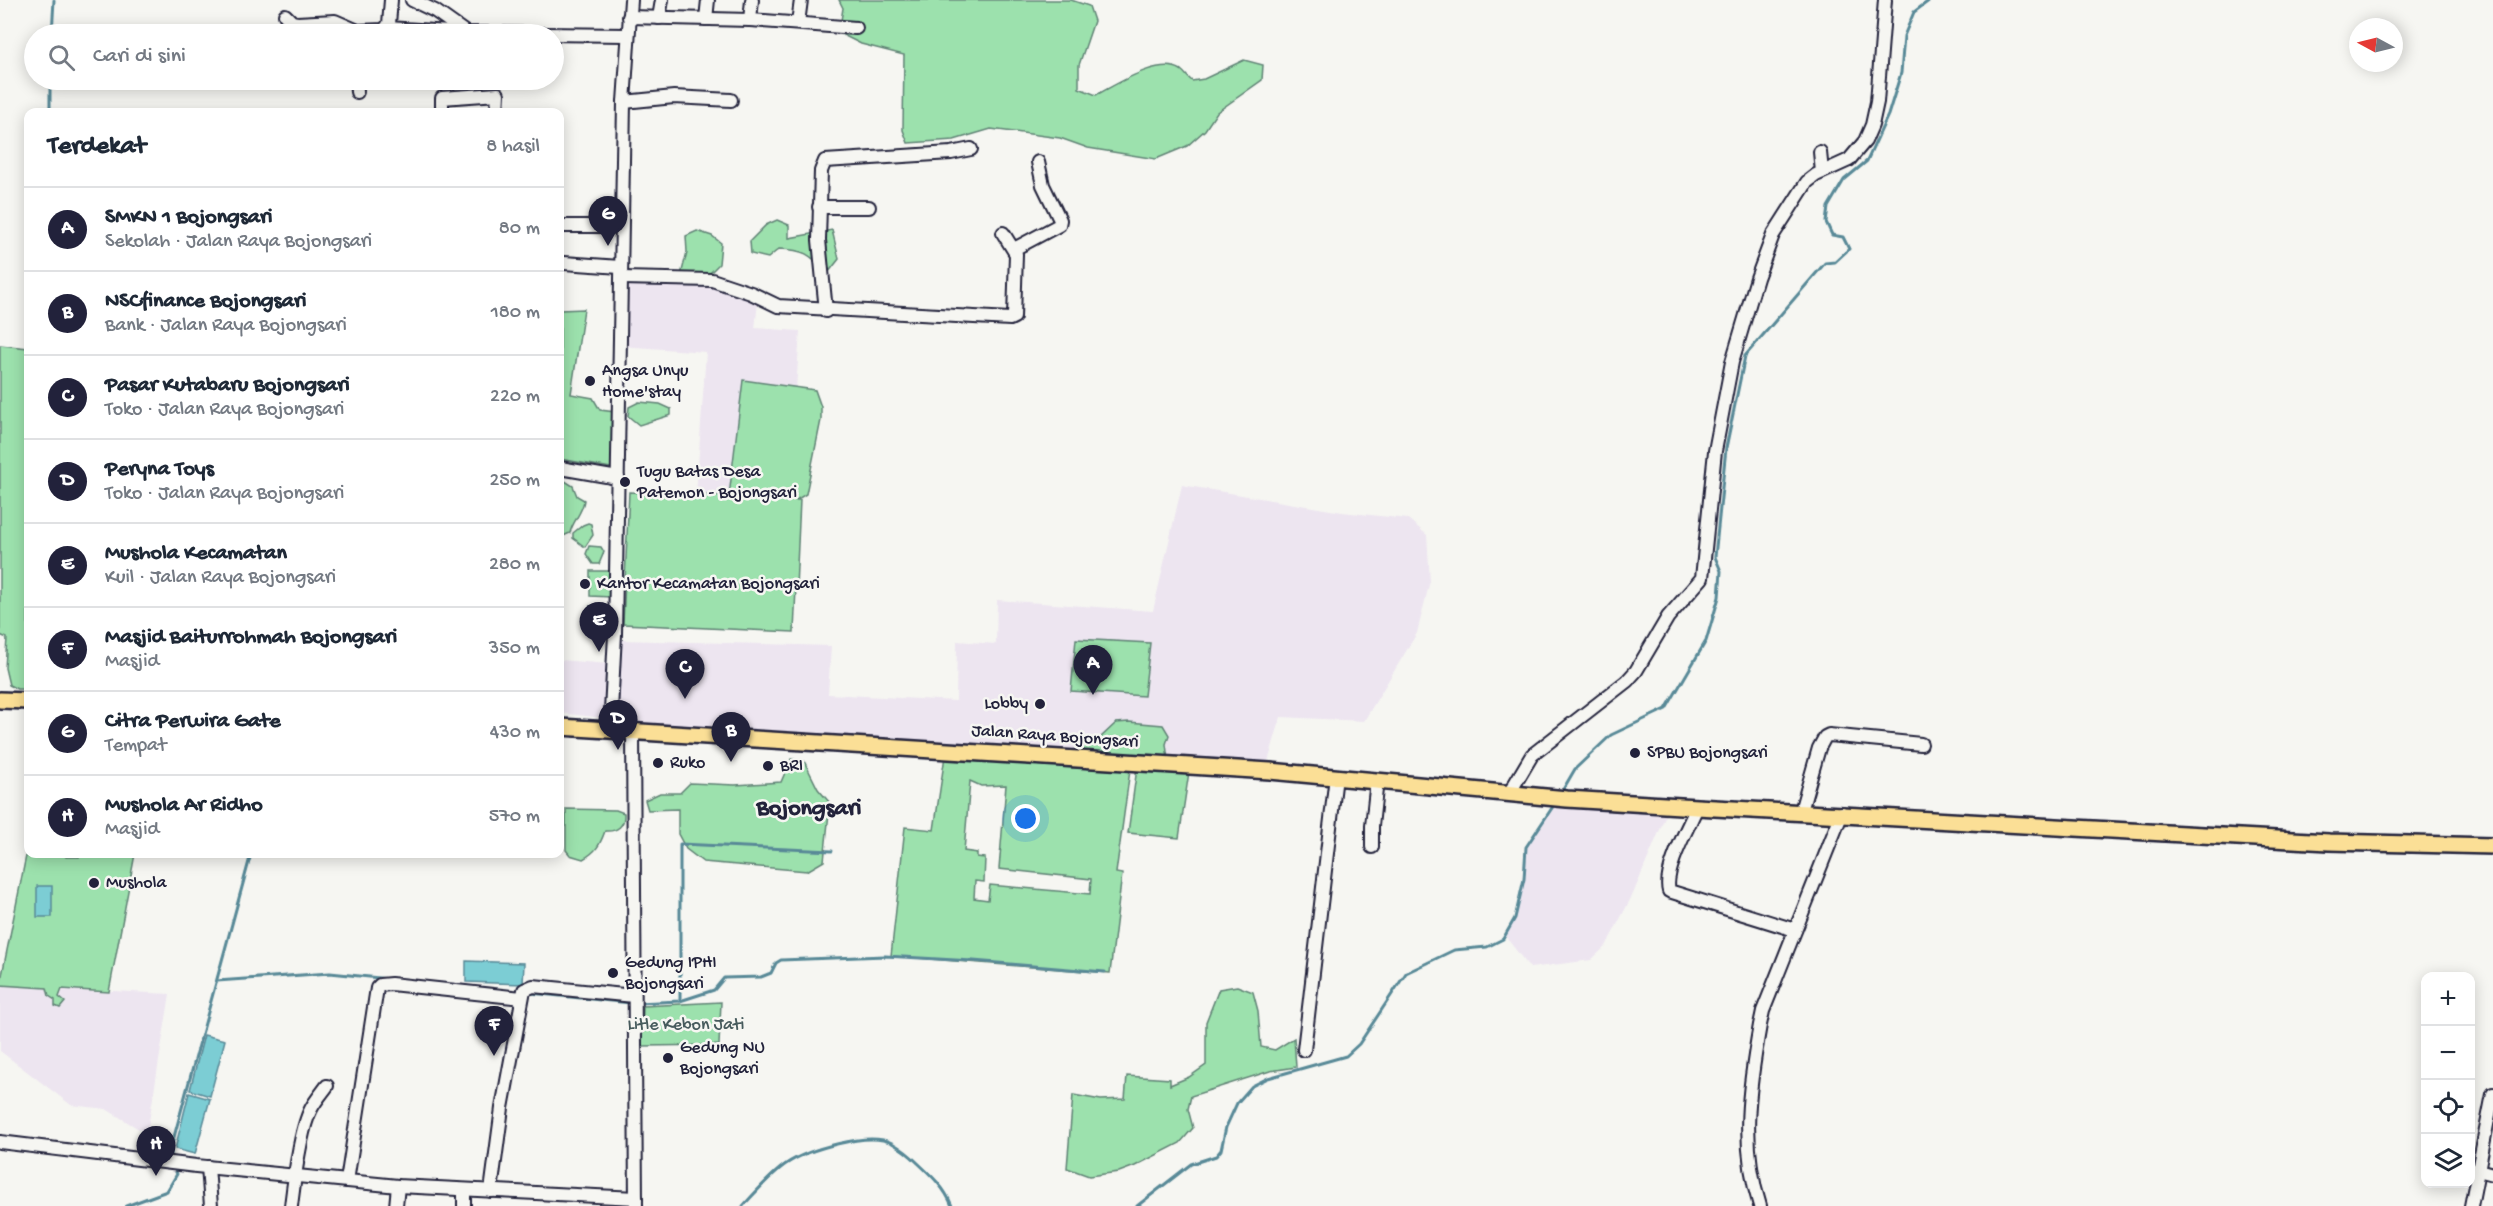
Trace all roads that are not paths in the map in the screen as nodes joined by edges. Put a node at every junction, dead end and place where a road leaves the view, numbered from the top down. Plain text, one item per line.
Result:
1 (391, 0) edge
2 (412, 0) edge
3 (631, 0) edge
4 (662, 0) edge
5 (708, 0) edge
6 (752, 0) edge
7 (801, 0) edge
8 (1885, 0) edge
9 (285, 15) dead end
10 (629, 17) junction
11 (659, 18) junction
12 (706, 19) junction
13 (750, 20) junction
14 (798, 23) junction
15 (340, 24) edge
16 (388, 24) edge
17 (453, 24) edge
18 (856, 28) dead end
19 (564, 34) edge
20 (627, 35) junction
21 (731, 100) dead end
22 (624, 102) junction
23 (441, 108) edge
24 (497, 108) edge
25 (970, 149) dead end
26 (1820, 152) dead end
27 (1038, 162) dead end
28 (1822, 169) junction
29 (819, 207) junction
30 (869, 207) dead end
31 (564, 226) edge
32 (621, 226) junction
33 (1003, 232) dead end
34 (1014, 249) junction
35 (564, 263) dead end
36 (621, 272) junction
37 (826, 310) junction
38 (564, 469) edge
39 (618, 478) junction
40 (0, 700) edge
41 (24, 701) edge
42 (564, 727) edge
43 (610, 729) junction
44 (633, 731) junction
45 (1921, 744) dead end
46 (1336, 777) junction
47 (1377, 780) junction
48 (1510, 792) junction
49 (1697, 807) junction
50 (1801, 811) junction
51 (1842, 813) junction
52 (2493, 846) edge
53 (1372, 847) dead end
54 (1795, 930) junction
55 (523, 994) junction
56 (634, 1001) junction
57 (1304, 1050) dead end
58 (327, 1086) dead end
59 (2493, 1094) edge
60 (0, 1142) edge
61 (208, 1167) junction
62 (2478, 1170) junction
63 (2493, 1174) edge
64 (295, 1176) junction
65 (347, 1181) junction
66 (398, 1186) junction
67 (464, 1190) junction
68 (491, 1191) junction
69 (560, 1200) edge
70 (636, 1202) edge
71 (211, 1206) edge
72 (291, 1206) edge
73 (396, 1206) edge
74 (464, 1206) edge
75 (1760, 1206) edge
76 (2471, 1206) edge

1 - 16 street
2 - 17 street
3 - 10 street
4 - 11 street
5 - 12 street
6 - 13 street
7 - 14 street
8 - 28 street
9 - 15 street
10 - 11 street
10 - 20 street
11 - 12 street
12 - 13 street
13 - 14 street
14 - 18 street
19 - 20 street
20 - 22 street
21 - 22 street
22 - 32 street
23 - 24 street
25 - 29 street
26 - 28 street
27 - 34 street
28 - 48 street
29 - 30 street
29 - 37 street
31 - 32 street
32 - 36 street
33 - 34 street
34 - 37 street
35 - 36 street
36 - 37 street
36 - 39 street
38 - 39 street
39 - 43 street
40 - 41 main road
42 - 43 main road, Jalan Raya Bojongsari
43 - 44 main road, Jalan Raya Bojongsari
44 - 46 main road, Jalan Raya Bojongsari
44 - 56 street
45 - 50 street
46 - 47 main road, Jalan Raya Bojongsari
46 - 57 street
47 - 48 main road, Jalan Raya Bojongsari
47 - 53 street
48 - 49 main road, Jalan Raya Bojongsari
49 - 50 main road, Jalan Raya Bojongsari
49 - 54 street
50 - 51 main road, Jalan Raya Bojongsari
51 - 52 main road, Jalan Raya Bojongsari
51 - 54 street
54 - 75 street
55 - 56 street
55 - 65 street
55 - 68 street
56 - 70 street
58 - 64 street
59 - 62 street
60 - 61 street
61 - 64 street
61 - 71 street
62 - 63 street
62 - 76 street
64 - 65 street
64 - 72 street
65 - 66 street
66 - 67 street
66 - 73 street
67 - 68 street
67 - 74 street
68 - 69 street
69 - 70 street

